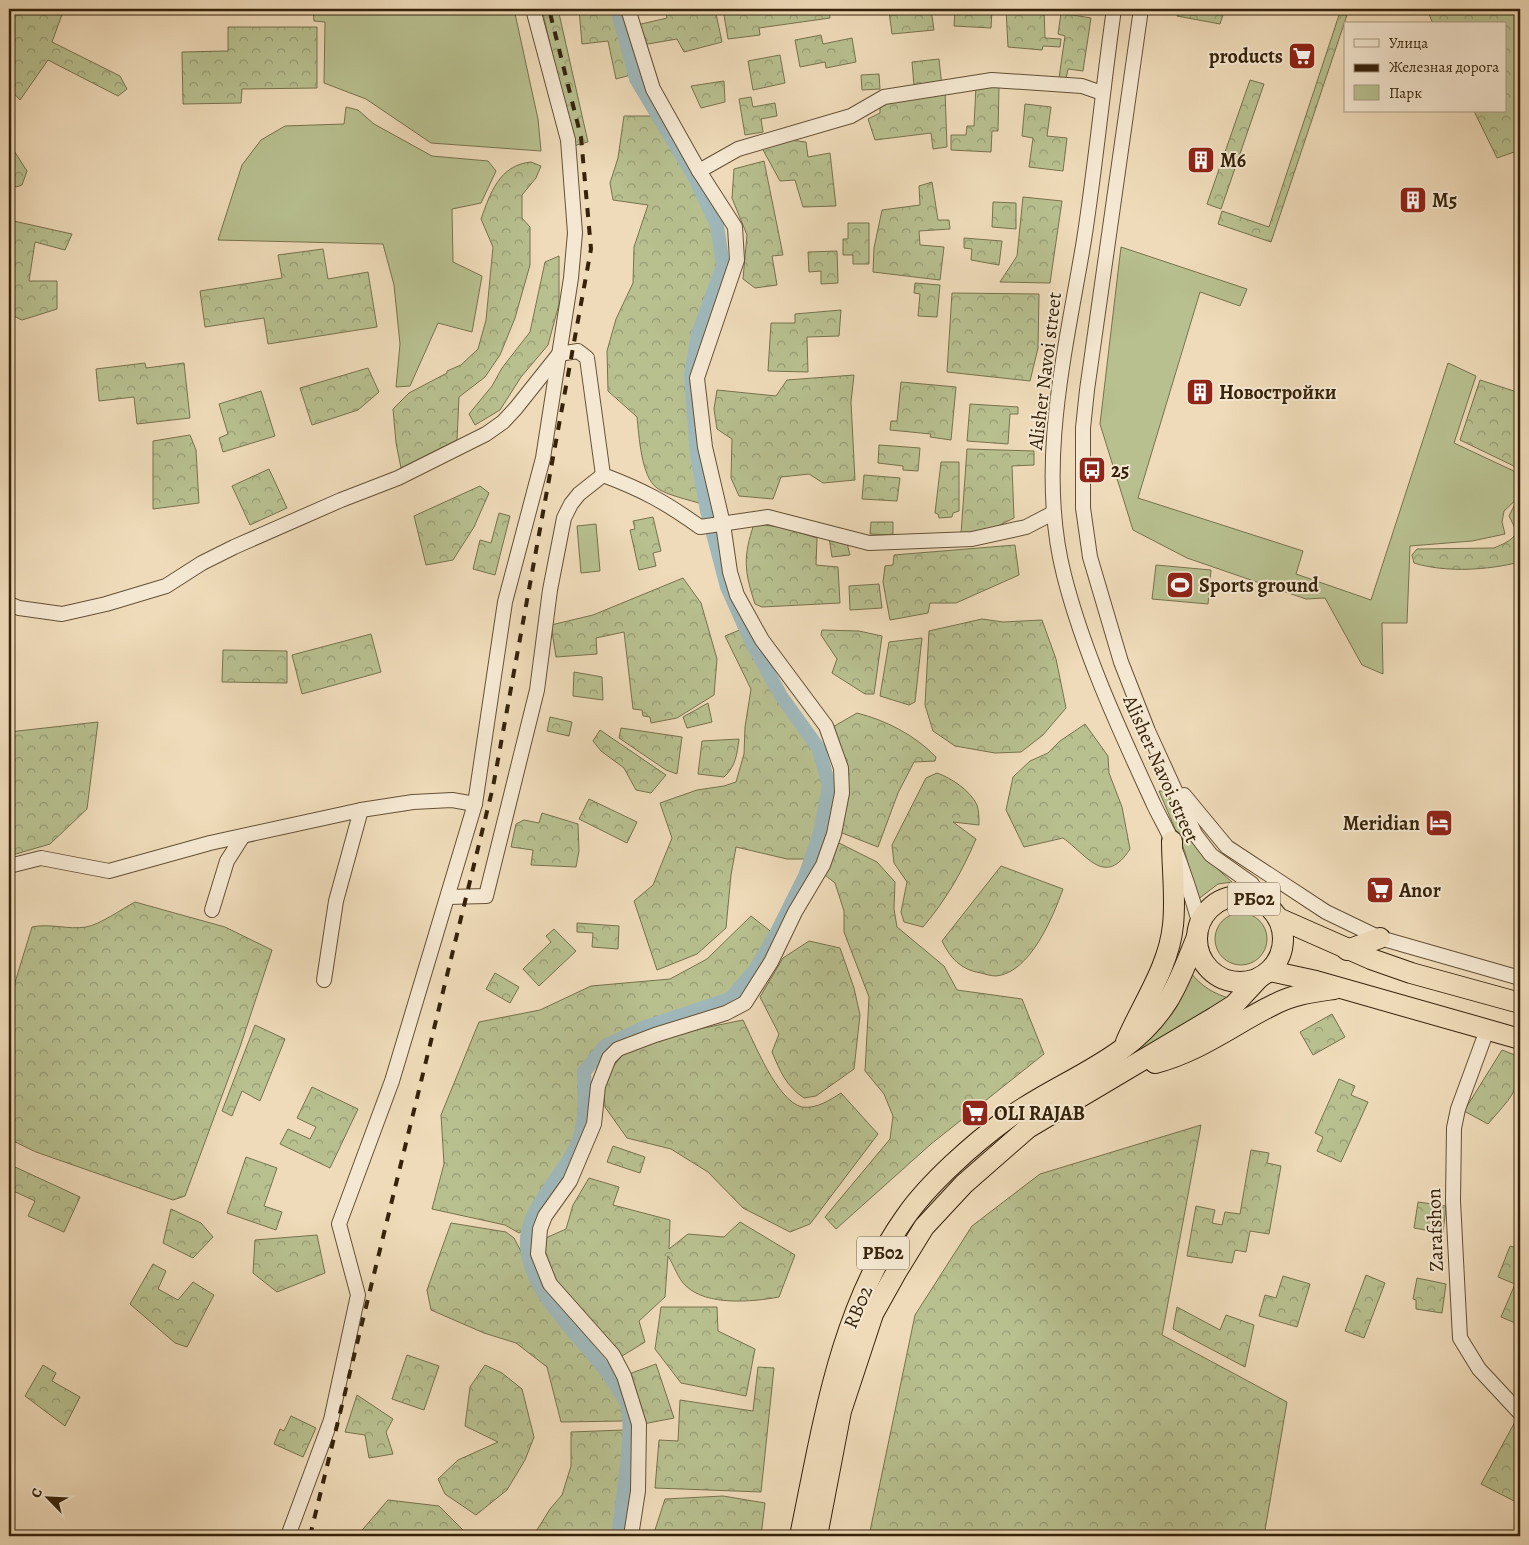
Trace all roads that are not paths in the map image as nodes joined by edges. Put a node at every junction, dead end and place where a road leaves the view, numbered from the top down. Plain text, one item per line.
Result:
1 (533, 9) edge
2 (628, 9) edge
3 (1114, 9) edge
4 (1141, 9) edge
5 (1102, 93) junction
6 (699, 172) junction
7 (559, 354) junction
8 (603, 475) junction
9 (1053, 513) junction
10 (723, 524) junction
11 (9, 604) edge
12 (1164, 765) junction
13 (475, 804) junction
14 (361, 810) junction
15 (242, 836) junction
16 (1172, 841) junction
17 (9, 866) edge
18 (448, 897) junction
19 (1261, 902) junction
20 (212, 910) dead end
21 (1278, 918) junction
22 (1199, 931) junction
23 (1380, 938) junction
24 (1347, 950) junction
25 (1264, 974) junction
26 (1520, 978) edge
27 (324, 980) dead end
28 (1338, 988) junction
29 (1520, 1003) edge
30 (1487, 1030) junction
31 (1520, 1039) edge
32 (1124, 1048) junction
33 (1131, 1069) junction
34 (1520, 1412) edge
35 (288, 1536) edge
36 (631, 1536) edge
37 (800, 1536) edge
38 (818, 1536) edge

1 - 7 street
2 - 6 street
3 - 5 street, Alisher Navoi street
4 - 12 street, Alisher Navoi street
5 - 6 street
5 - 9 street, Alisher Navoi street
6 - 10 street
7 - 8 street
7 - 11 street
7 - 13 street
8 - 10 street
8 - 18 street
9 - 10 street
9 - 16 street, Alisher Navoi street
10 - 36 street
12 - 19 street, Alisher Navoi street
12 - 23 street
13 - 14 street
13 - 18 street
14 - 15 street
14 - 27 street
15 - 17 street
15 - 20 street
16 - 22 street, Alisher Navoi street
16 - 32 highway
18 - 35 street
19 - 21 highway, РБ02
19 - 22 highway, РБ02
21 - 24 highway, РБ02
21 - 25 highway, РБ02
22 - 25 highway
22 - 32 highway, РБ02
23 - 24 highway
23 - 26 street
24 - 29 highway, РБ02
25 - 28 highway
25 - 33 highway, РБ02
28 - 30 highway
28 - 33 highway
30 - 31 highway
30 - 34 street, Zarafshon
32 - 37 highway, RB02 / РБ02
33 - 38 highway, RB02 / РБ02

